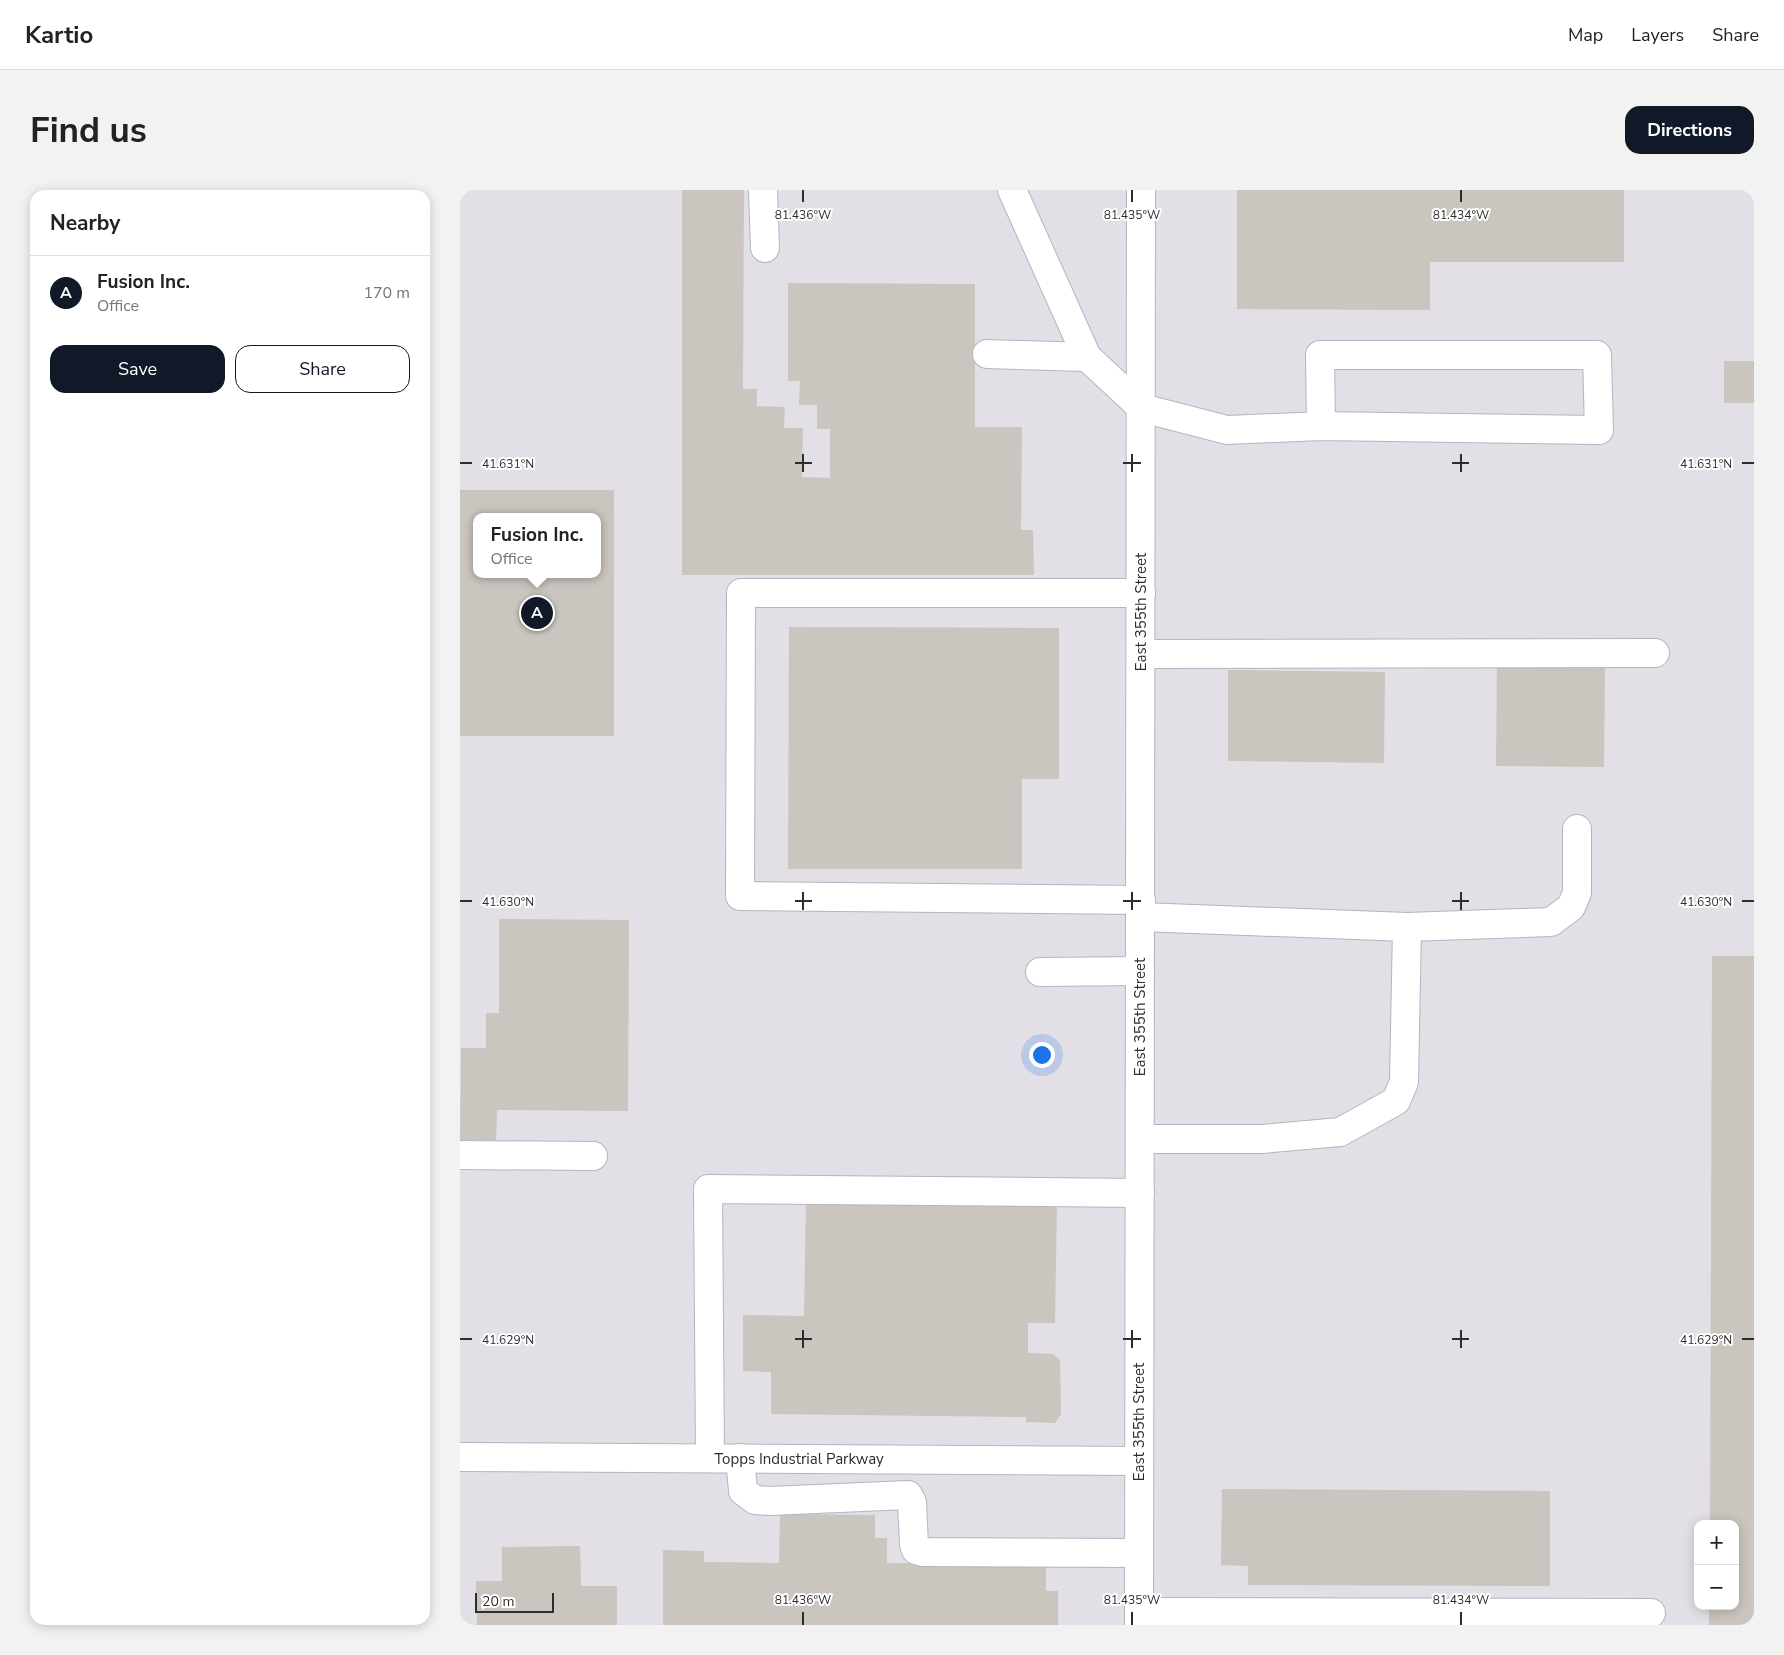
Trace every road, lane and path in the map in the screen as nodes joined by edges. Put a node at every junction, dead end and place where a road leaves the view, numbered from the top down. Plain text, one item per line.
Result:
1 (763, 190) edge
2 (1012, 190) edge
3 (1141, 190) edge
4 (765, 248) dead end
5 (987, 354) dead end
6 (1087, 357) junction
7 (1142, 408) junction
8 (1321, 426) junction
9 (1141, 593) junction
10 (1654, 653) dead end
11 (1141, 654) junction
12 (1577, 829) dead end
13 (1141, 909) junction
14 (1407, 927) junction
15 (1140, 971) junction
16 (1040, 972) dead end
17 (1140, 1140) junction
18 (460, 1155) edge
19 (593, 1156) dead end
20 (1140, 1193) junction
21 (460, 1457) edge
22 (710, 1458) junction
23 (740, 1458) junction
24 (1139, 1461) junction
25 (1139, 1553) junction
26 (1651, 1613) dead end
27 (1139, 1618) edge

1 - 4 street
2 - 6 street
3 - 7 street, East 355th Street
5 - 6 street
6 - 7 street
7 - 8 street
7 - 9 street, East 355th Street
8 - 8 street
9 - 11 street, East 355th Street
9 - 13 street
10 - 11 street
11 - 13 street, East 355th Street
12 - 14 street
13 - 14 street
13 - 15 street, East 355th Street
14 - 17 street
15 - 16 street
15 - 17 street, East 355th Street
17 - 20 street, East 355th Street
18 - 19 street
20 - 22 street
20 - 24 street, East 355th Street
21 - 22 street, Topps Industrial Parkway
22 - 23 street, Topps Industrial Parkway
23 - 24 street, Topps Industrial Parkway
23 - 25 street
24 - 25 street, East 355th Street
25 - 27 street, East 355th Street
26 - 27 street

